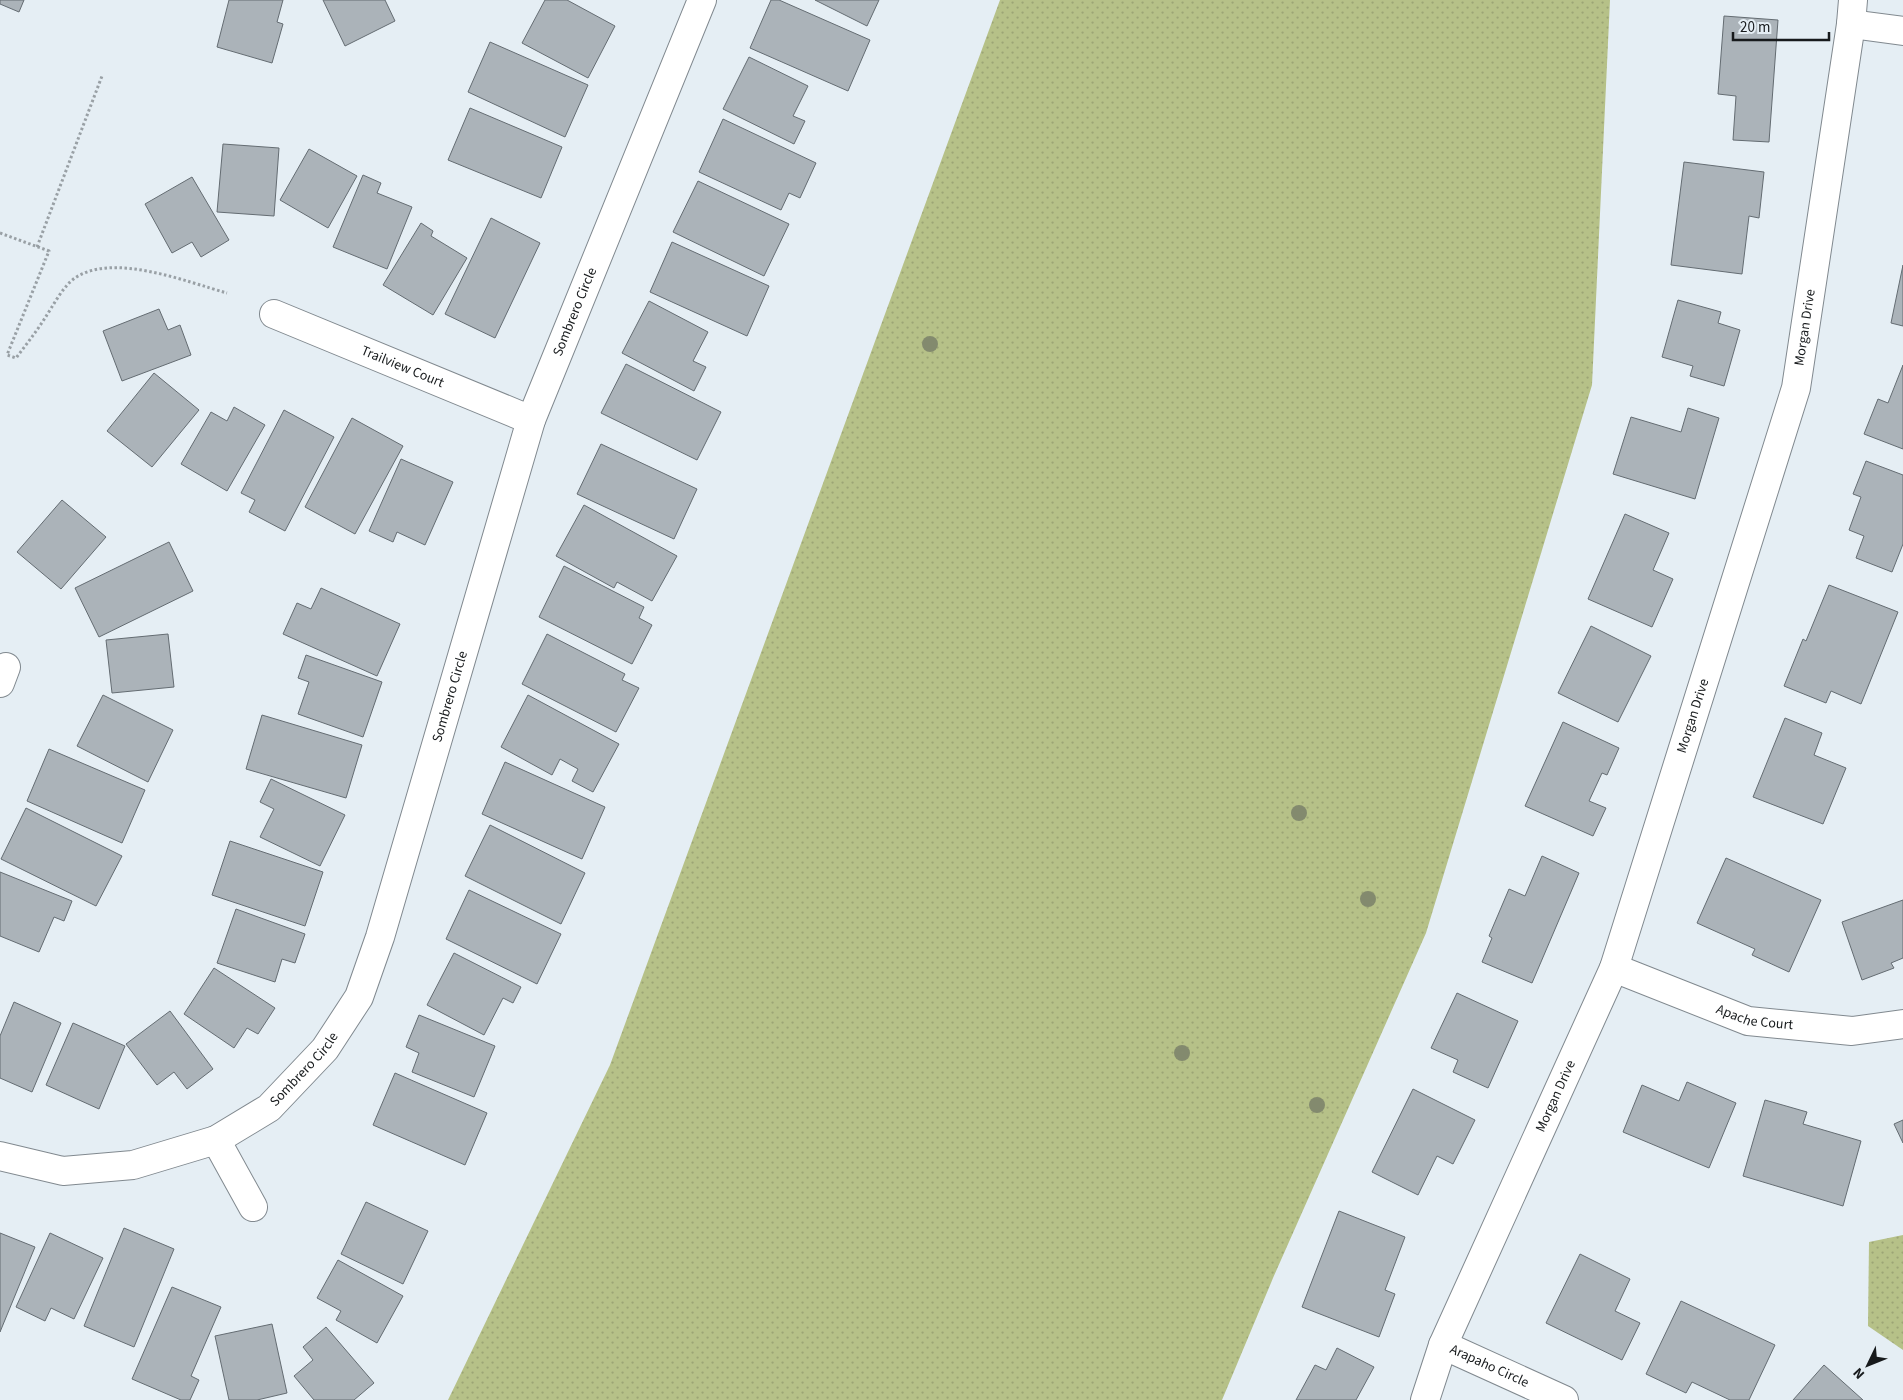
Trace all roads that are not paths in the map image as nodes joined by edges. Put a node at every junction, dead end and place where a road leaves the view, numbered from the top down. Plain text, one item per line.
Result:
1 (702, 0) edge
2 (1852, 12) edge
3 (1903, 31) edge
4 (274, 314) dead end
5 (531, 420) junction
6 (1614, 968) junction
7 (1903, 1024) edge
8 (216, 1140) junction
9 (0, 1156) edge
10 (253, 1207) dead end
11 (1443, 1345) junction
12 (1425, 1400) edge
13 (1564, 1400) edge

1 - 5 street, Sombrero Circle
2 - 3 street
2 - 6 street, Morgan Drive
4 - 5 street, Trailview Court
5 - 8 street, Sombrero Circle
6 - 7 street, Apache Court
6 - 11 street, Morgan Drive
8 - 9 street, Sombrero Circle
8 - 10 street
11 - 12 street, Morgan Drive
11 - 13 street, Arapaho Circle

